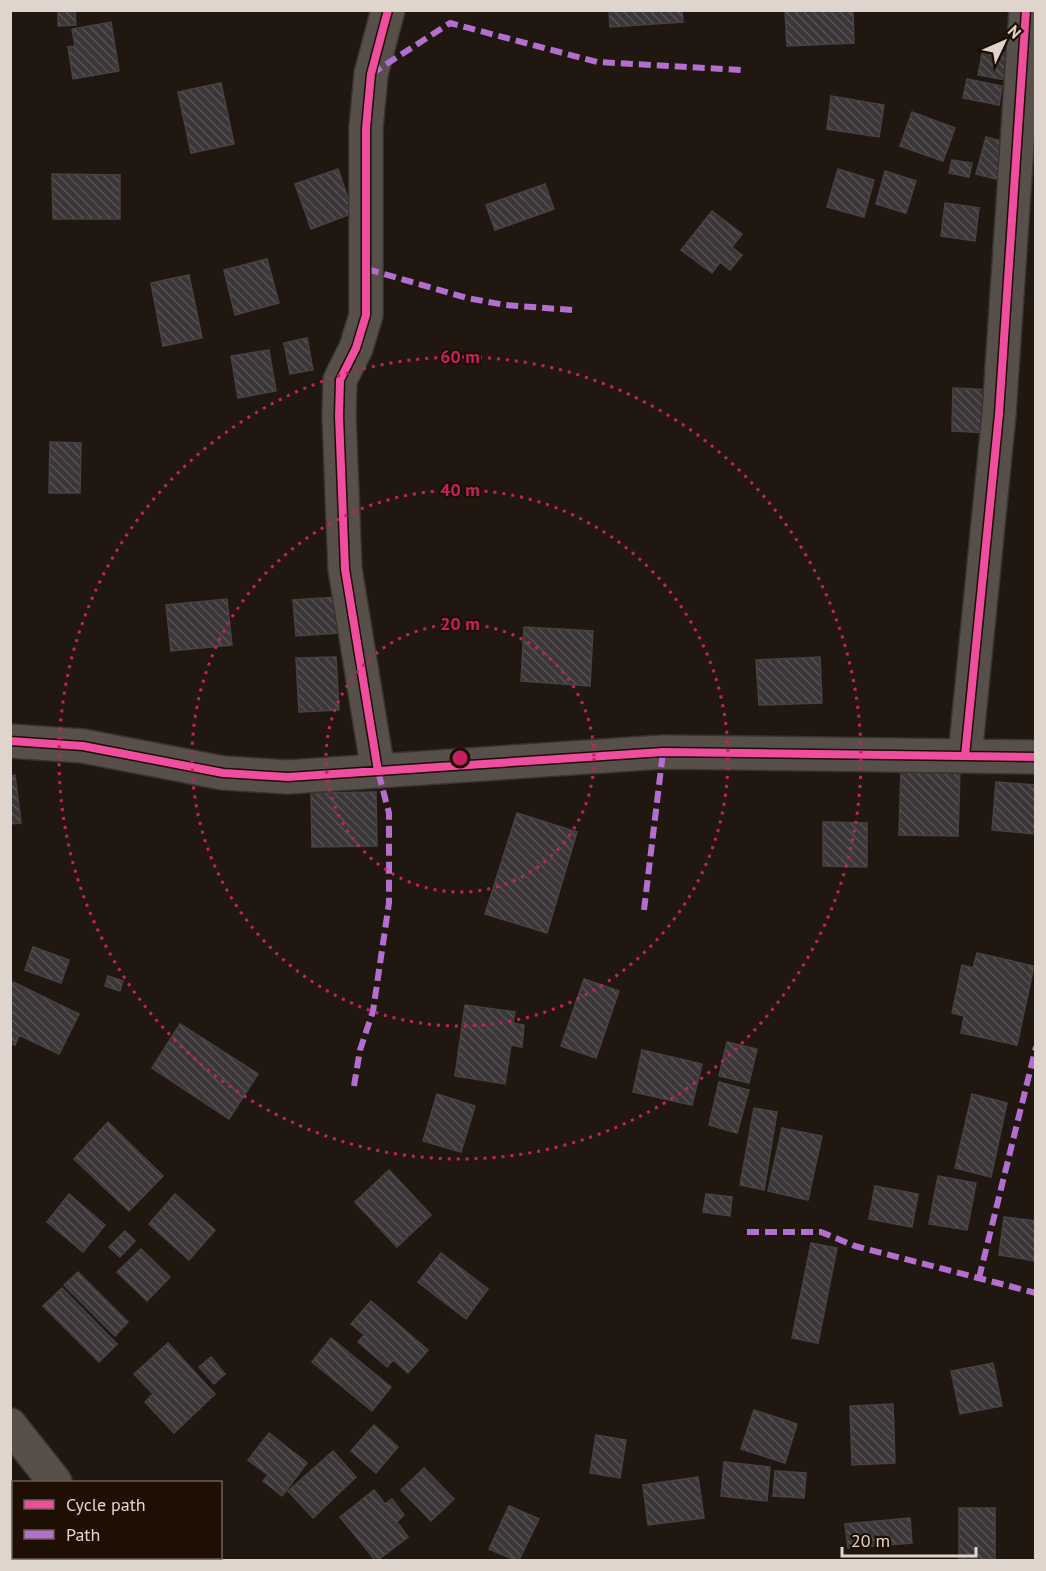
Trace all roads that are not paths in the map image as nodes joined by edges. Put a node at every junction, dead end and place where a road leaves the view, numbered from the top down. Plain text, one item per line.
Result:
1 (388, 10) edge
2 (1026, 10) edge
3 (10, 741) edge
4 (965, 756) junction
5 (1035, 757) edge
6 (378, 771) junction
7 (10, 1425) edge
8 (54, 1481) edge

1 - 6 street
2 - 4 street
3 - 6 street
4 - 5 street
4 - 6 street
7 - 8 street

